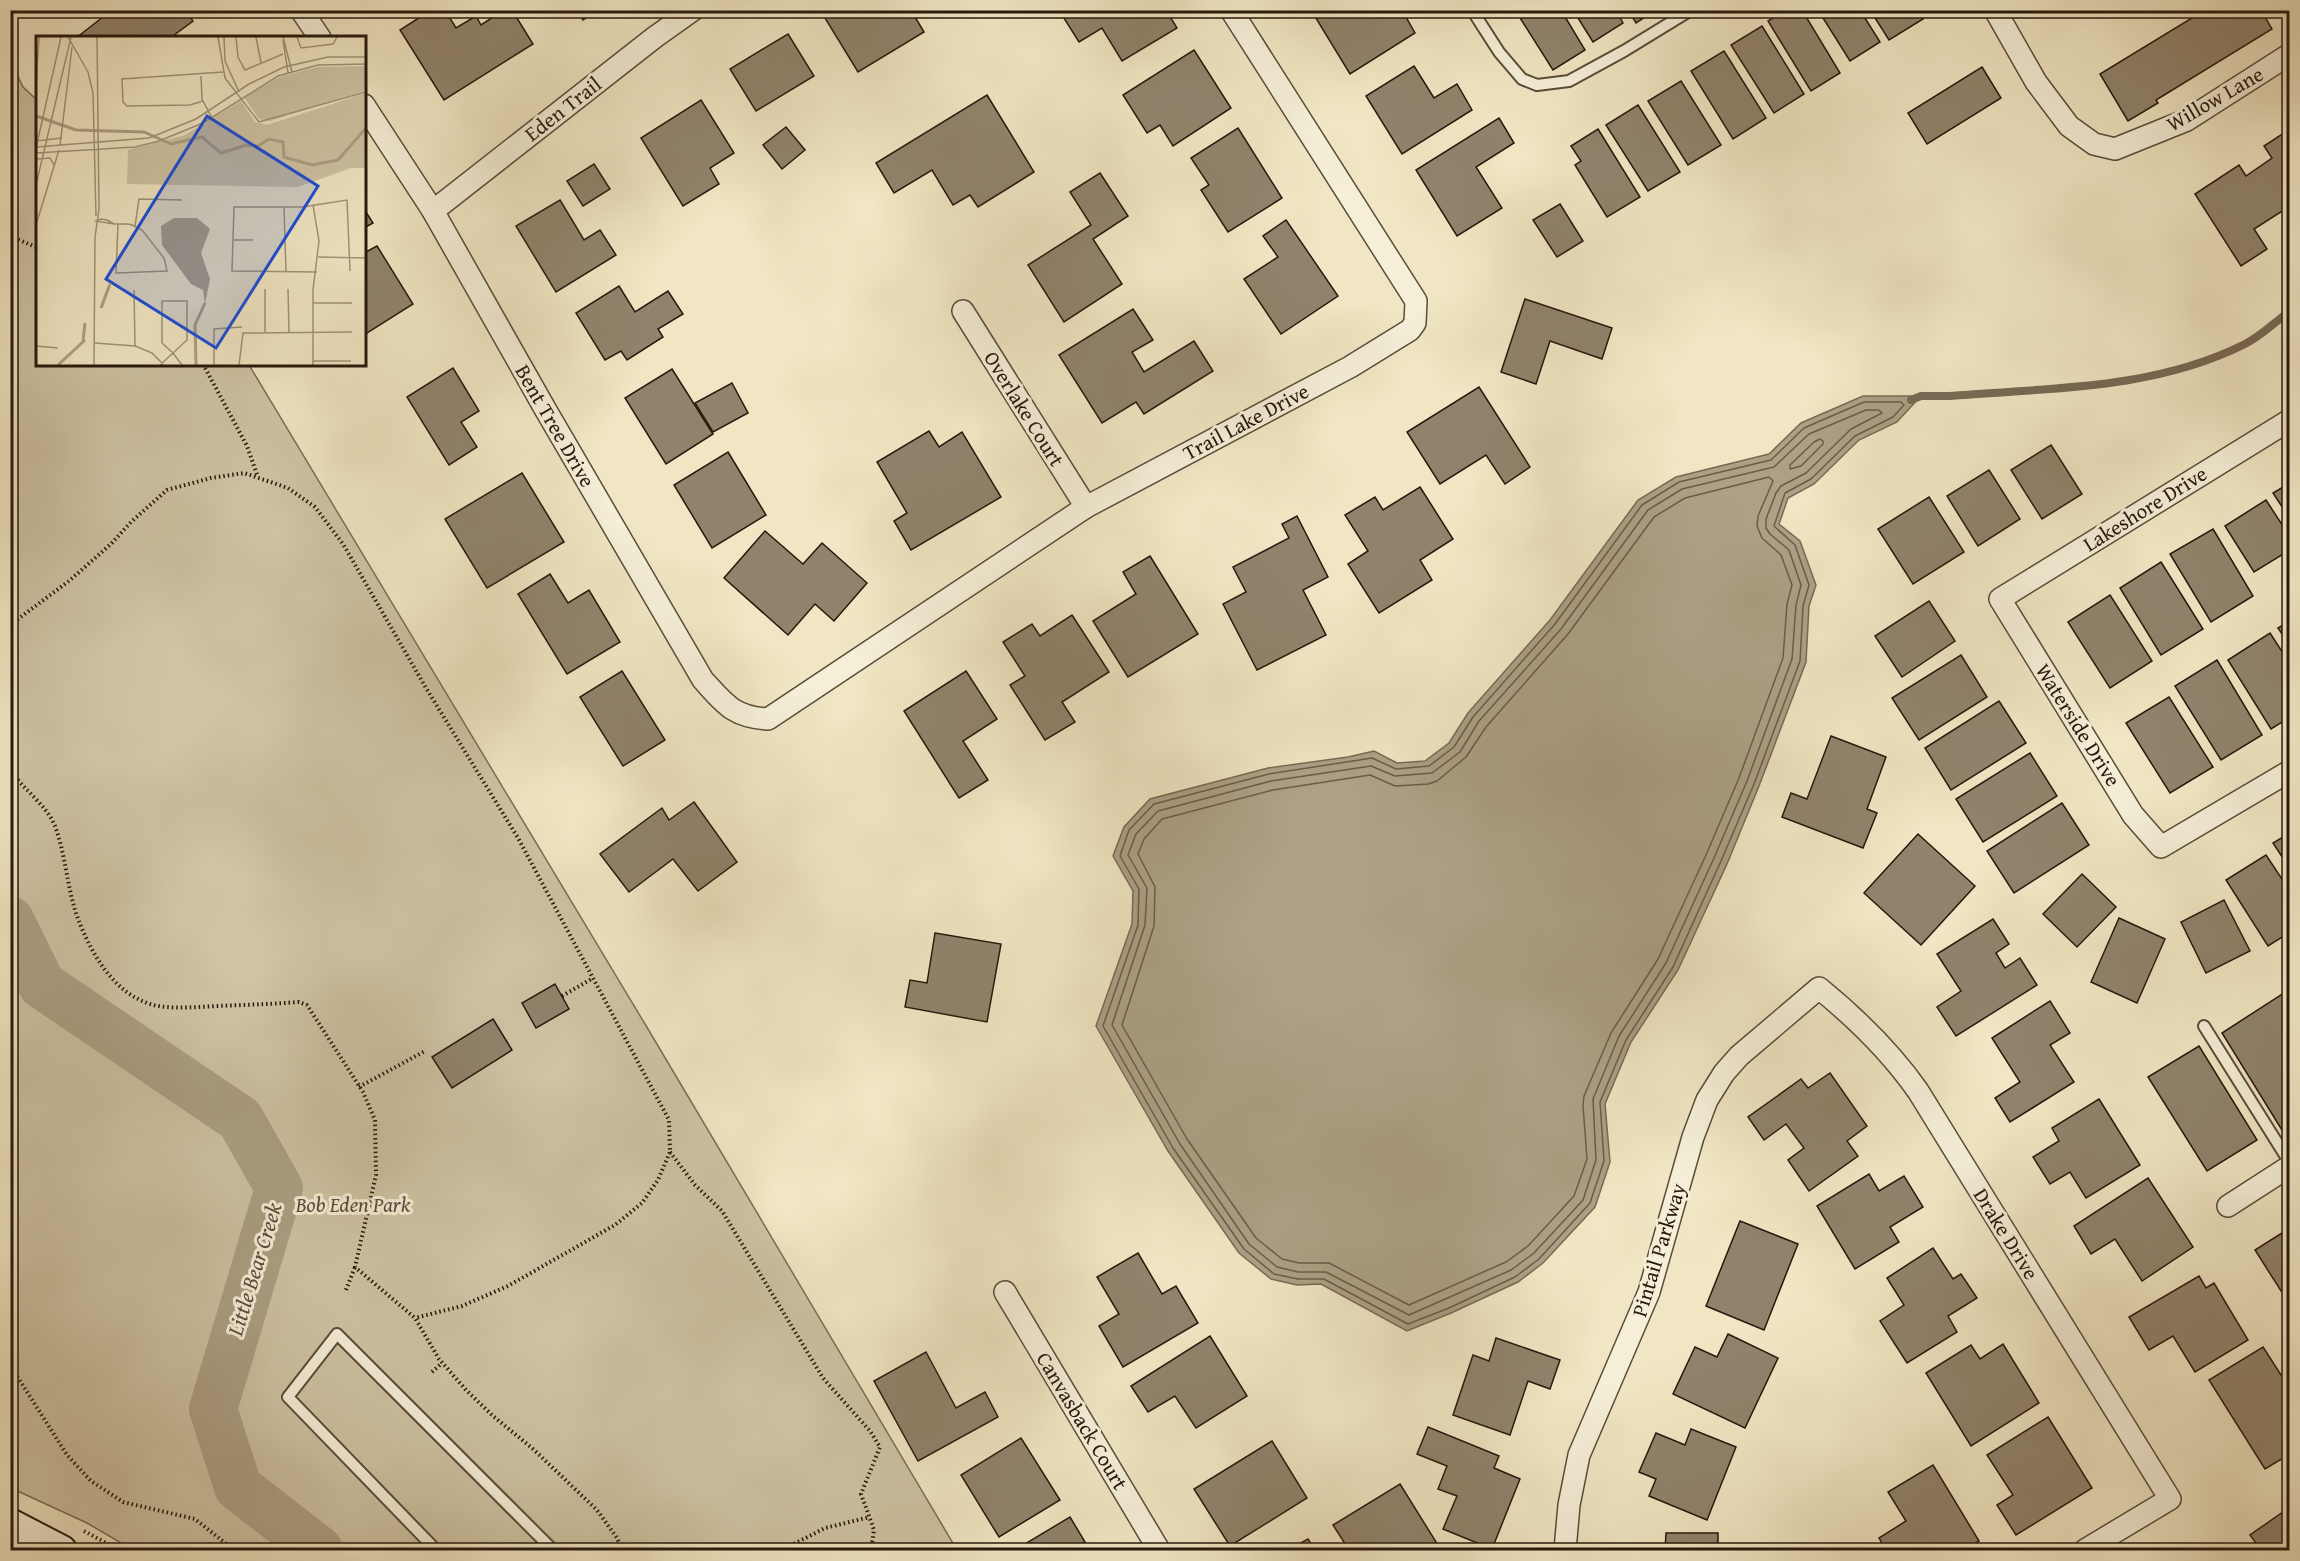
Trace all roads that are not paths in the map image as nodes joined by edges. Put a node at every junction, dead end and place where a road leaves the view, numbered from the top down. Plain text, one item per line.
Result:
1 (301, 10) edge
2 (693, 10) edge
3 (1231, 10) edge
4 (1472, 10) edge
5 (1691, 10) edge
6 (1995, 10) edge
7 (319, 36) edge
8 (2289, 54) edge
9 (366, 108) edge
10 (434, 211) junction
11 (963, 311) dead end
12 (2289, 420) edge
13 (1086, 507) junction
14 (2000, 599) joint
15 (768, 719) joint
16 (2289, 771) edge
17 (1819, 988) joint
18 (2204, 1026) dead end
19 (2289, 1164) edge
20 (2228, 1206) dead end
21 (1005, 1292) dead end
22 (10, 1523) edge
23 (62, 1551) edge
24 (436, 1551) edge
25 (554, 1551) edge
26 (1159, 1551) edge
27 (1565, 1551) edge
28 (2085, 1551) edge

1 - 7 street
2 - 10 street, Eden Trail
3 - 13 street, Trail Lake Drive
4 - 5 lane
6 - 8 street, Willow Lane
9 - 10 street, Bent Tree Drive
10 - 15 street, Bent Tree Drive
11 - 13 street, Overlake Court
12 - 14 street, Lakeshore Drive
13 - 15 street, Trail Lake Drive
14 - 16 street, Waterside Drive
17 - 27 street, Pintail Parkway
17 - 28 street, Drake Drive
18 - 19 lane
19 - 20 street
21 - 26 street, Canvasback Court
22 - 23 main road
24 - 25 lane

